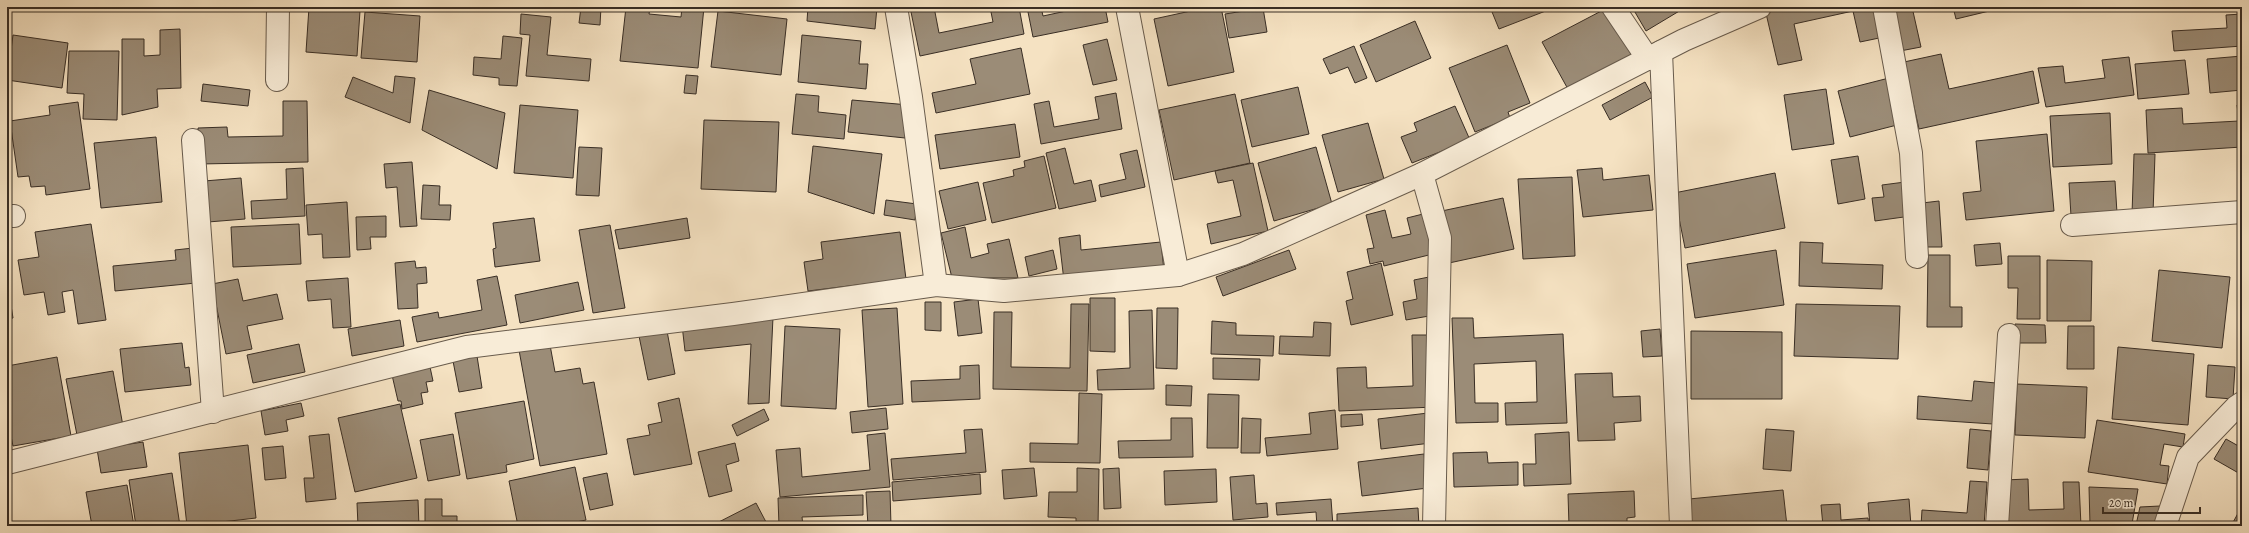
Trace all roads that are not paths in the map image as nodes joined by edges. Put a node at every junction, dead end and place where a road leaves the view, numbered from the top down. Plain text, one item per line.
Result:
1 (278, 7) edge
2 (896, 7) edge
3 (1127, 7) edge
4 (1614, 7) edge
5 (1760, 7) edge
6 (1884, 7) edge
7 (1654, 56) junction
8 (277, 80) dead end
9 (193, 140) dead end
10 (1422, 174) junction
11 (2242, 212) edge
12 (2072, 225) dead end
13 (1917, 257) dead end
14 (1178, 275) junction
15 (936, 285) junction
16 (2009, 335) dead end
17 (2242, 403) edge
18 (213, 412) junction
19 (7, 464) edge
20 (1434, 526) edge
21 (1681, 526) edge
22 (1997, 526) edge
23 (2165, 526) edge

1 - 8 street
2 - 15 street
3 - 14 street
4 - 7 street
5 - 7 street
6 - 13 street
7 - 10 street
7 - 21 street
9 - 18 street
10 - 14 street
10 - 20 street
11 - 12 street
14 - 15 street
15 - 18 street
16 - 22 street
17 - 23 street
18 - 19 street

